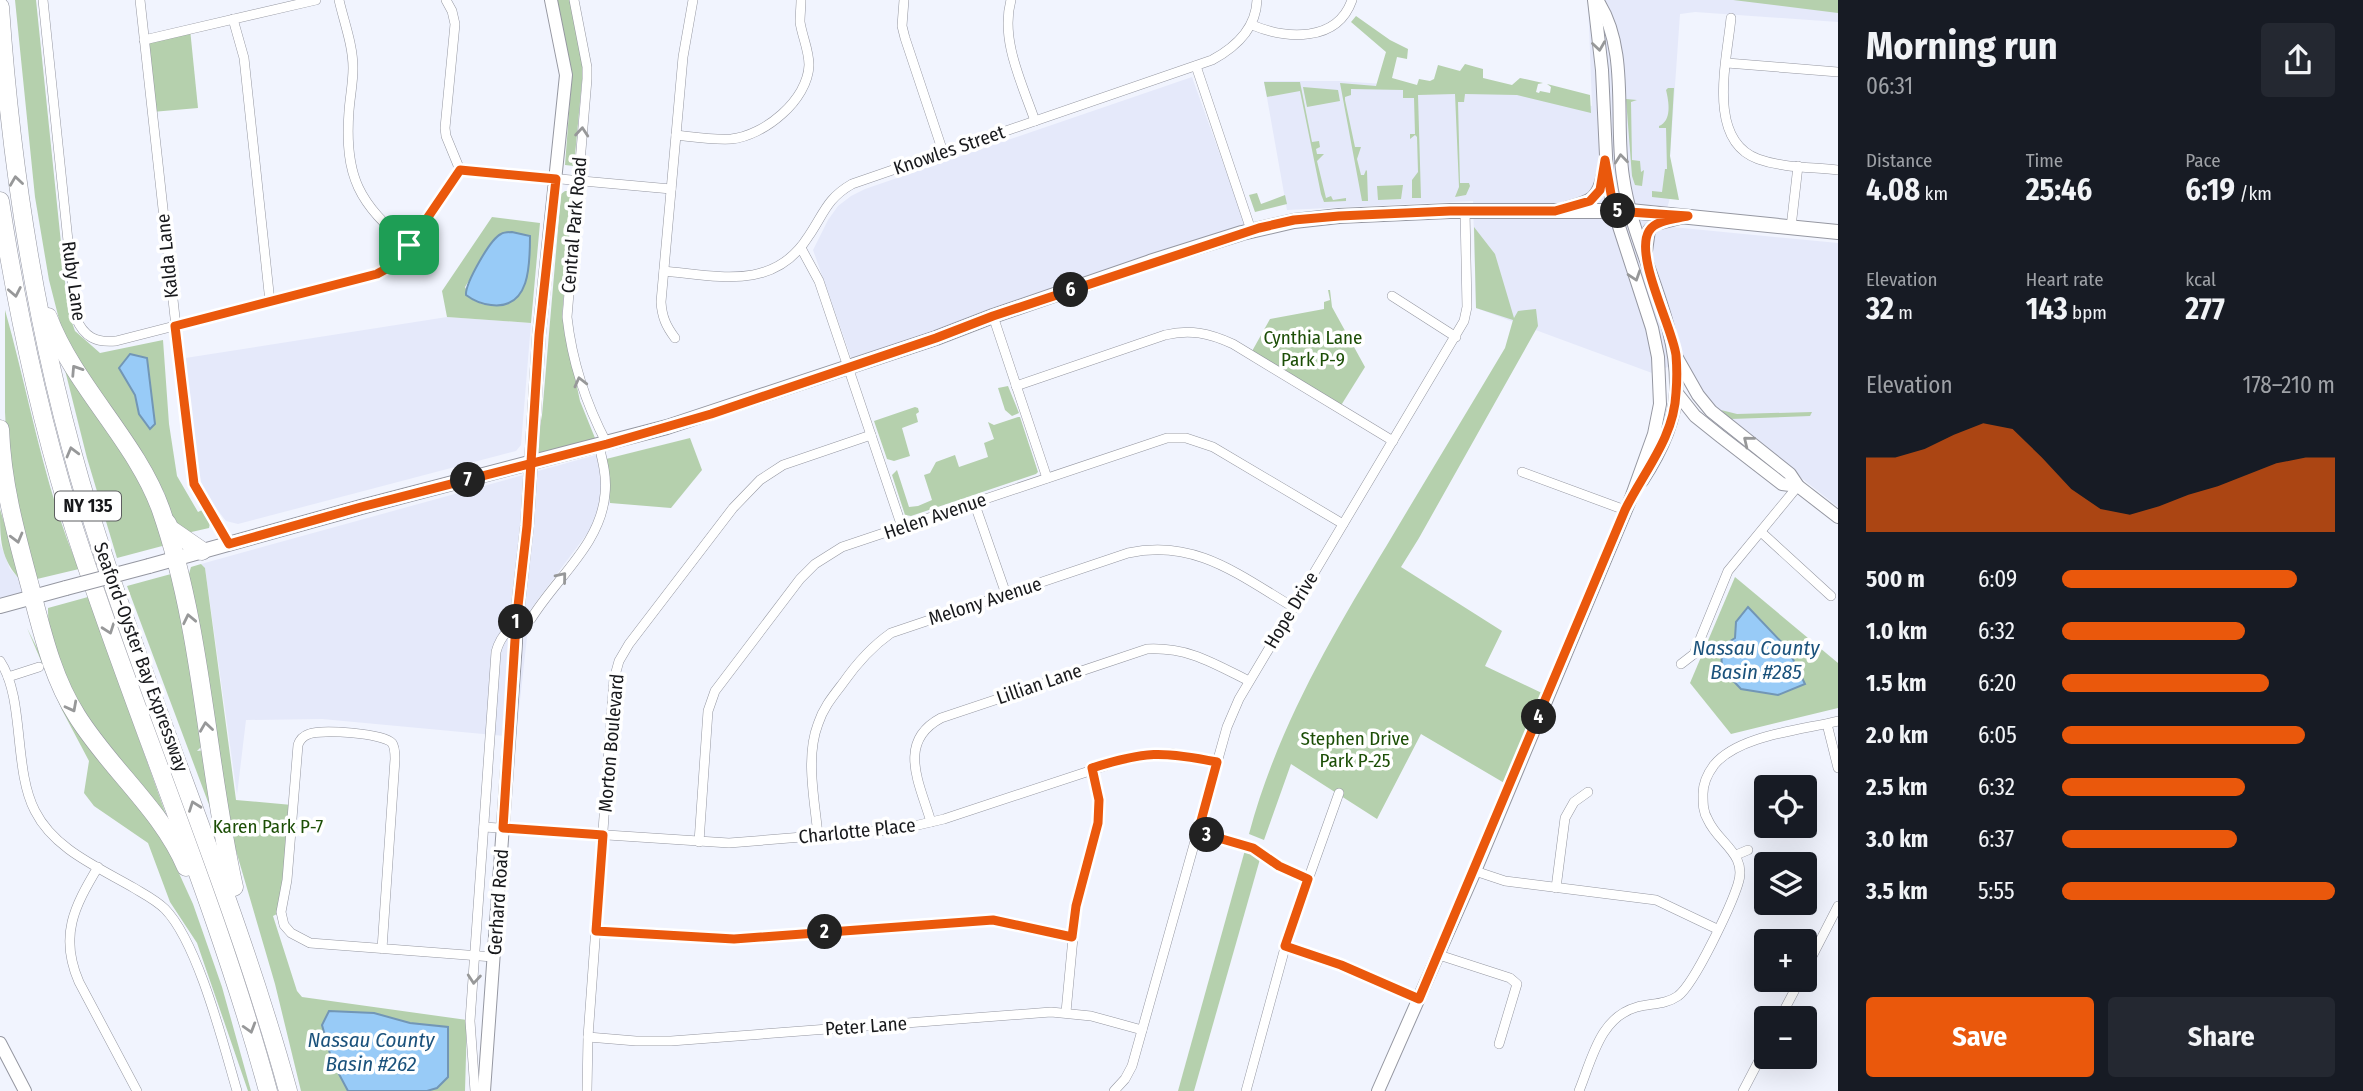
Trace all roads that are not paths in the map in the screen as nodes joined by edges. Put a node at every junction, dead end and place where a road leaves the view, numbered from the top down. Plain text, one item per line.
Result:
1 (43, 0) edge
2 (140, 0) edge
3 (316, 0) edge
4 (339, 0) edge
5 (446, 0) edge
6 (551, 0) edge
7 (574, 0) edge
8 (693, 0) edge
9 (801, 0) edge
10 (904, 0) edge
11 (1011, 0) edge
12 (1257, 0) edge
13 (1352, 0) edge
14 (1596, 0) edge
15 (0, 6) edge
16 (1731, 18) dead end
17 (233, 19) junction
18 (1252, 25) junction
19 (144, 40) junction
20 (1727, 63) junction
21 (1196, 66) junction
22 (1838, 72) edge
23 (1618, 91) junction
24 (1603, 92) junction
25 (1035, 121) junction
26 (676, 135) junction
27 (943, 152) junction
28 (1605, 160) junction
29 (1798, 166) junction
30 (460, 170) junction
31 (1838, 170) edge
32 (556, 179) junction
33 (577, 181) junction
34 (671, 189) junction
35 (0, 201) edge
36 (1465, 211) junction
37 (1555, 211) junction
38 (1614, 211) junction
39 (1630, 211) junction
40 (1688, 216) junction
41 (23, 223) junction
42 (1791, 227) junction
43 (1251, 230) junction
44 (1838, 232) edge
45 (409, 245) junction
46 (801, 248) junction
47 (1646, 262) junction
48 (664, 271) junction
49 (1392, 296) dead end
50 (270, 302) junction
51 (993, 316) junction
52 (1667, 324) junction
53 (175, 326) junction
54 (1652, 328) junction
55 (1456, 337) junction
56 (675, 338) dead end
57 (1676, 354) junction
58 (1658, 357) junction
59 (848, 368) junction
60 (1016, 386) junction
61 (1676, 394) junction
62 (1660, 404) junction
63 (1711, 411) junction
64 (1708, 425) junction
65 (0, 429) edge
66 (1669, 429) junction
67 (871, 435) junction
68 (1393, 441) junction
69 (603, 445) junction
70 (531, 462) junction
71 (1522, 472) dead end
72 (1047, 478) junction
73 (1798, 486) junction
74 (1632, 498) junction
75 (974, 502) junction
76 (1625, 510) junction
77 (162, 512) junction
78 (1838, 517) edge
79 (1343, 524) junction
80 (902, 527) junction
81 (1761, 532) junction
82 (229, 544) junction
83 (202, 551) junction
84 (177, 558) junction
85 (1006, 594) junction
86 (1831, 596) dead end
87 (33, 597) junction
88 (0, 606) edge
89 (1293, 607) junction
90 (516, 624) junction
91 (0, 661) edge
92 (1681, 664) dead end
93 (39, 667) dead end
94 (8, 677) junction
95 (1248, 681) junction
96 (1838, 721) edge
97 (1827, 724) junction
98 (1217, 762) junction
99 (1092, 768) junction
100 (1838, 768) edge
101 (1588, 792) dead end
102 (1339, 793) dead end
103 (931, 822) junction
104 (484, 827) junction
105 (503, 828) junction
106 (1198, 832) junction
107 (603, 835) junction
108 (818, 836) junction
109 (699, 842) junction
110 (1748, 850) dead end
111 (1736, 855) junction
112 (98, 867) junction
113 (1475, 870) junction
114 (1308, 879) junction
115 (1556, 888) junction
116 (1838, 906) edge
117 (1717, 929) junction
118 (596, 931) junction
119 (1072, 937) junction
120 (1285, 946) junction
121 (1817, 947) edge
122 (382, 948) junction
123 (476, 955) junction
124 (1439, 955) junction
125 (493, 957) junction
126 (257, 986) junction
127 (239, 992) junction
128 (1419, 999) junction
129 (1066, 1012) junction
130 (1142, 1030) junction
131 (588, 1037) junction
132 (0, 1043) edge
133 (1499, 1044) dead end
134 (1754, 1069) edge
135 (25, 1091) edge
136 (137, 1091) edge
137 (237, 1091) edge
138 (268, 1091) edge
139 (288, 1091) edge
140 (475, 1091) edge
141 (484, 1091) edge
142 (587, 1091) edge
143 (1114, 1091) edge
144 (1246, 1091) edge
145 (1378, 1091) edge
146 (1579, 1091) edge
147 (1743, 1091) edge

1 - 53 street, Ruby Lane
2 - 19 street, Kalda Lane
3 - 17 street
4 - 45 street
5 - 30 street
6 - 32 main road, Central Park Road
33 -> 7 street, Central Park Road
8 - 26 street
9 - 26 street
10 - 27 street
11 - 25 street
12 - 18 street
13 - 18 street
14 - 23 main road
14 -> 24 main road
41 -> 15 highway, Seaford-Oyster Bay Expressway / NY 135
16 - 20 street
17 - 19 street
17 - 50 street
18 - 21 street, Knowles Street
19 - 53 street, Kalda Lane
20 - 22 street
20 - 29 street
21 - 25 street, Knowles Street
21 - 43 street
23 - 24 main road
39 -> 23 main road
24 - 28 main road
25 - 27 street, Knowles Street
26 - 34 street
27 - 46 street, Knowles Street
28 - 37 main road
28 - 38 main road
29 - 31 street
29 - 42 street
30 - 32 street
30 - 45 street, Ruby Lane
32 - 33 street
32 - 70 main road, Central Park Road
33 - 34 street
69 -> 33 street, Central Park Road
34 - 48 street
35 -> 127 highway, Seaford-Oyster Bay Expressway / NY 135
36 - 37 main road
36 - 43 main road
36 - 55 street, Hope Drive
37 - 38 main road
38 - 39 main road
38 -> 54 main road
39 - 40 main road
39 - 47 main road
40 - 42 main road
40 - 47 main road
77 -> 41 highway
126 -> 41 highway, Seaford-Oyster Bay Expressway / NY 135
42 - 44 main road
43 - 51 main road
45 - 50 street, Ruby Lane
46 - 48 street, Knowles Street
46 - 59 street
47 - 52 main road
48 - 56 street
49 - 55 street
50 - 53 street, Ruby Lane
51 - 59 main road
51 - 60 street
52 - 54 main road
52 - 57 main road
53 - 82 street, Kalda Lane
54 - 58 main road
55 - 68 street, Hope Drive
57 - 61 main road
57 - 63 main road
58 - 61 main road
58 - 62 main road
59 - 67 street
59 - 69 main road
60 - 68 street
60 - 72 street
61 - 62 main road
61 - 63 main road
61 - 64 main road
61 - 66 main road
62 - 74 main road
73 -> 63 main road
64 - 66 main road
64 - 73 main road
65 -> 87 highway
66 - 74 main road
67 - 80 street
67 - 107 street, Morton Boulevard
68 - 79 street, Hope Drive
69 - 70 main road
90 -> 69 street, Central Park Road
70 - 82 main road
70 - 90 main road, Gerhard Road
71 - 76 street
72 - 75 street, Helen Avenue
72 - 79 street, Helen Avenue
73 - 78 main road
73 - 81 street
74 - 76 main road
75 - 80 street, Helen Avenue
75 - 85 street
76 - 113 main road
77 - 83 highway
77 - 84 highway
79 - 89 street, Hope Drive
80 - 109 street, Helen Avenue
81 - 86 street
81 - 92 street
82 - 83 main road
83 - 84 main road
84 - 87 main road, bridge
126 -> 84 highway
85 - 89 street, Melony Avenue
85 - 108 street, Melony Avenue
87 - 88 main road
87 -> 127 highway
89 - 95 street, Hope Drive
90 - 104 street, Central Park Road
90 - 105 main road, Gerhard Road
91 - 94 street
93 - 94 street
94 - 112 street
95 - 98 street, Hope Drive
95 - 103 street, Lillian Lane
96 - 97 street
97 - 100 street
97 - 111 street
98 - 99 street, Charlotte Place
98 - 106 street, Hope Drive
99 - 103 street, Charlotte Place
99 - 119 street
101 - 115 street
102 - 114 street
103 - 108 street, Charlotte Place
104 - 105 street, Charlotte Place
104 - 123 street, Central Park Road
105 - 107 street, Charlotte Place
105 - 125 main road, Gerhard Road
106 - 114 street
106 - 130 street, Hope Drive
107 - 109 street, Charlotte Place
107 - 118 street, Morton Boulevard
108 - 109 street, Charlotte Place
110 - 111 street
111 - 117 street
112 - 136 street
112 - 137 street
113 - 115 street
113 - 124 main road
114 - 120 street
115 - 117 street
116 - 121 street
117 - 146 street
118 - 119 street
118 - 131 street, Morton Boulevard
119 - 129 street
120 - 128 street
120 - 144 street
122 - 122 street
122 - 123 street
123 - 125 street
123 -> 140 street, Central Park Road
124 - 128 main road
124 - 133 street
125 - 141 main road, Gerhard Road
126 - 139 highway, Seaford-Oyster Bay Expressway / NY 135
127 -> 138 highway, Seaford-Oyster Bay Expressway / NY 135
128 - 145 main road
129 - 130 street, Peter Lane
129 - 131 street, Peter Lane
130 - 143 street
131 - 142 street, Morton Boulevard
132 - 135 main road
134 - 147 street

